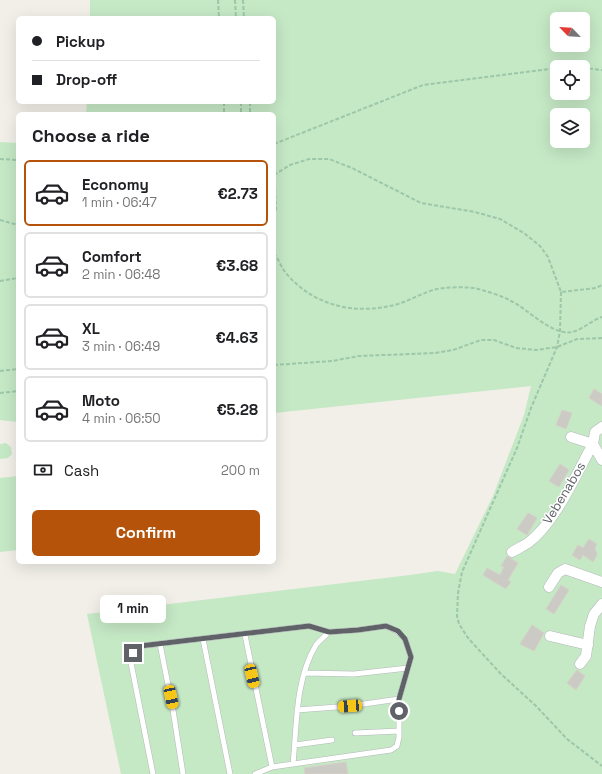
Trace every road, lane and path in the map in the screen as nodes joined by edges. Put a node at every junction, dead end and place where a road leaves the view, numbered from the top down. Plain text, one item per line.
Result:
1 (218, 0) edge
2 (235, 0) edge
3 (243, 0) edge
4 (219, 16) edge
5 (236, 16) edge
6 (244, 16) edge
7 (550, 69) edge
8 (590, 69) edge
9 (602, 70) edge
10 (276, 143) edge
11 (0, 159) edge
12 (16, 160) edge
13 (276, 174) edge
14 (0, 220) edge
15 (16, 224) edge
16 (276, 257) edge
17 (16, 278) edge
18 (0, 281) edge
19 (602, 285) edge
20 (602, 317) edge
21 (602, 338) edge
22 (276, 365) edge
23 (16, 370) edge
24 (0, 371) edge
25 (16, 391) edge
26 (0, 393) edge
27 (602, 427) edge
28 (571, 437) dead end
29 (593, 444) junction
30 (602, 460) edge
31 (512, 552) dead end
32 (602, 582) edge
33 (549, 587) dead end
34 (602, 604) edge
35 (329, 632) junction
36 (245, 634) junction
37 (550, 636) dead end
38 (203, 639) junction
39 (160, 644) junction
40 (588, 645) junction
41 (580, 664) dead end
42 (408, 668) junction
43 (304, 673) junction
44 (399, 699) junction
45 (297, 710) junction
46 (399, 731) junction
47 (355, 733) dead end
48 (332, 740) dead end
49 (295, 745) junction
50 (294, 764) junction
51 (272, 768) junction
52 (153, 774) edge
53 (183, 774) edge
54 (230, 774) edge
55 (255, 774) edge

1 - 4 path
2 - 5 path
3 - 6 path
7 - 10 path
8 - 9 path
11 - 12 path
13 - 19 path
14 - 15 path
16 - 20 path
17 - 18 path
21 - 22 path
23 - 24 path
25 - 26 path
27 - 29 street, Vebenabos
28 - 29 street
29 - 30 street, Vebenabos
29 - 31 street, Vebenabos
32 - 33 street
34 - 40 street
35 - 36 lane
35 - 42 lane
35 - 43 lane
36 - 38 lane
36 - 51 lane
37 - 40 street
38 - 39 lane
38 - 54 lane
39 - 52 lane
39 - 53 lane
40 - 41 street
42 - 43 lane
42 - 44 lane
43 - 45 lane
44 - 45 lane
44 - 46 lane
45 - 49 lane
46 - 47 lane
46 - 50 lane
48 - 49 lane
49 - 50 lane
50 - 51 lane
51 - 55 lane

